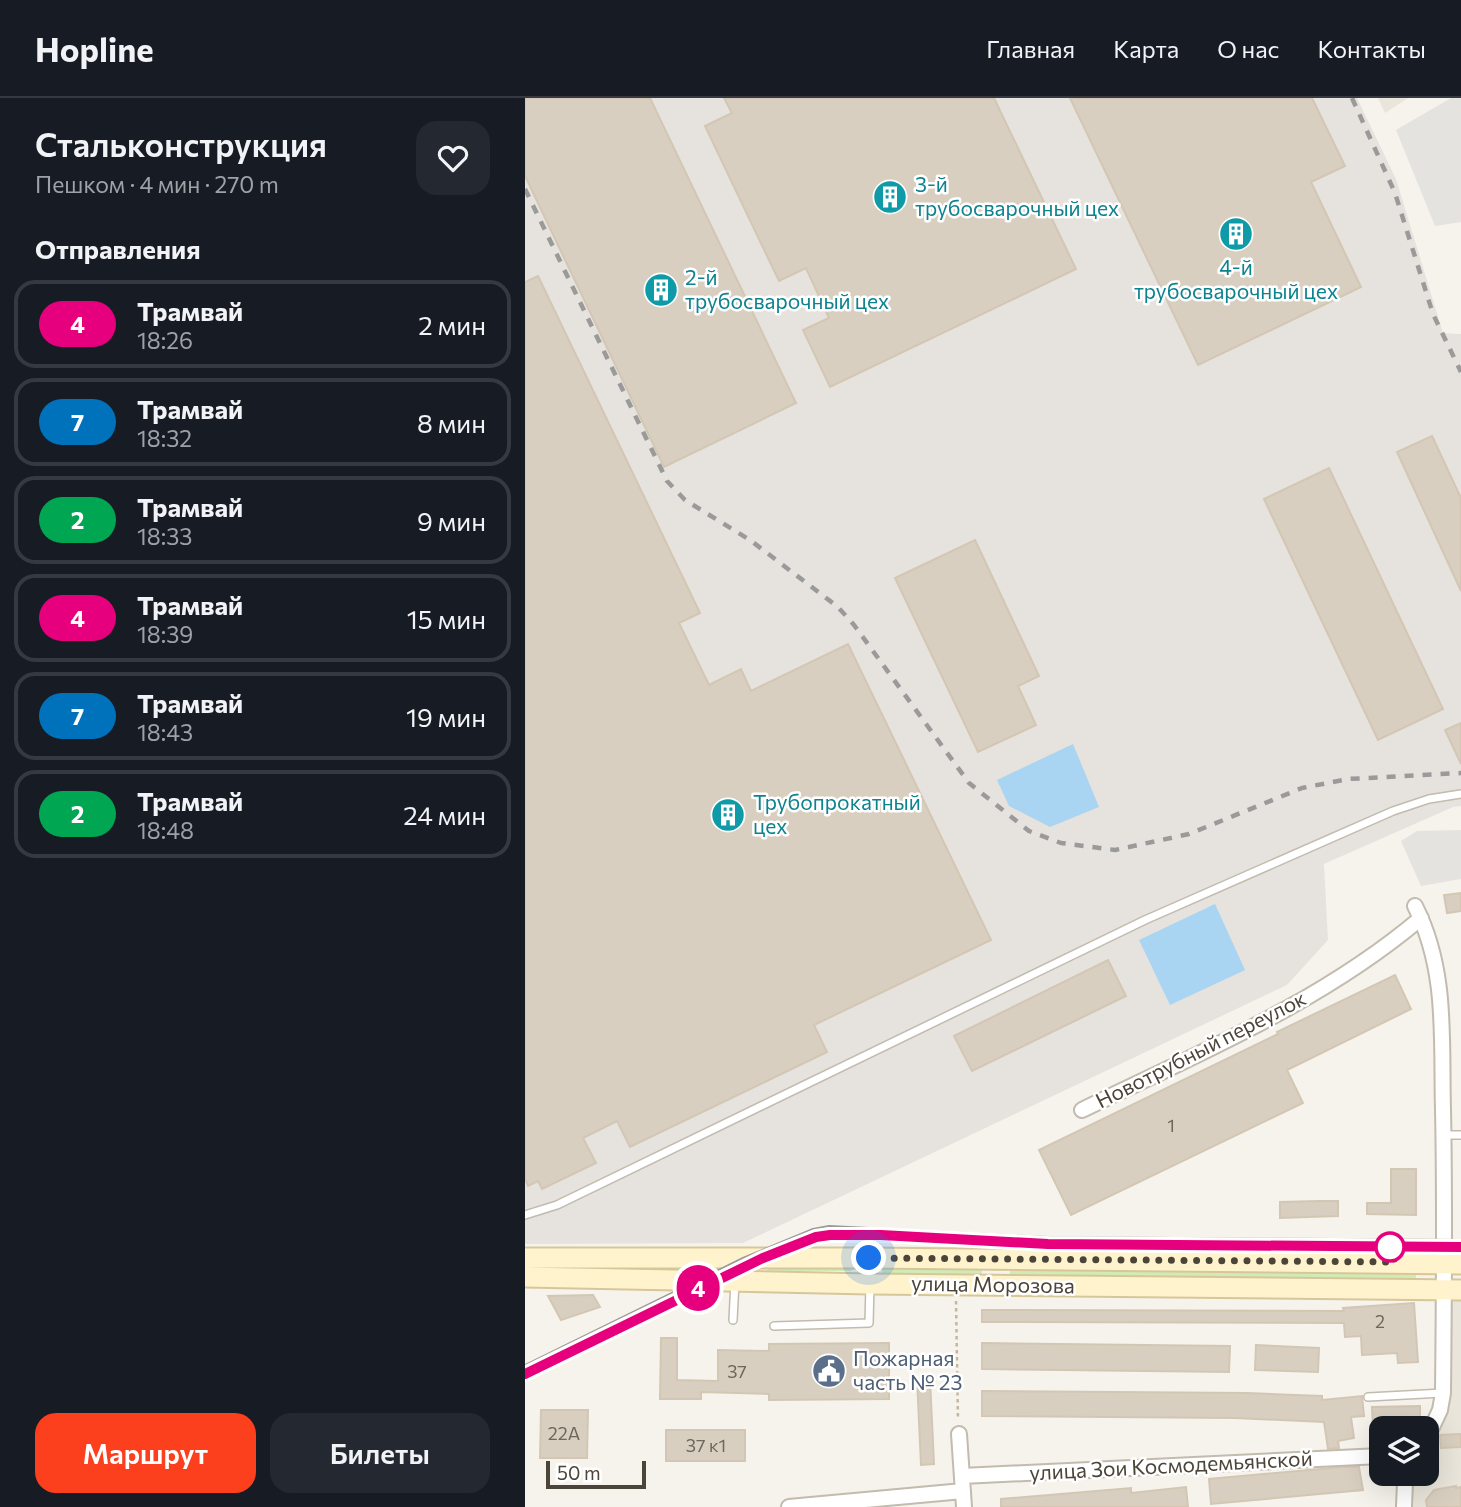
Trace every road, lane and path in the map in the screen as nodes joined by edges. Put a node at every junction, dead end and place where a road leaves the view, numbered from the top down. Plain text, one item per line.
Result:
1 (1461, 794) edge
2 (1083, 1110) dead end
3 (1443, 1135) junction
4 (1461, 1135) edge
5 (525, 1215) edge
6 (525, 1258) edge
7 (869, 1258) junction
8 (997, 1259) junction
9 (1452, 1264) edge
10 (525, 1277) edge
11 (735, 1281) junction
12 (870, 1284) junction
13 (956, 1284) junction
14 (998, 1285) junction
15 (1452, 1290) edge
16 (733, 1320) dead end
17 (775, 1326) dead end
18 (1443, 1393) junction
19 (1368, 1397) dead end
20 (1437, 1416) edge
21 (959, 1434) joint
22 (1369, 1457) edge
23 (962, 1484) junction
24 (1405, 1486) edge
25 (789, 1507) edge
26 (964, 1507) edge
27 (1405, 1507) edge

1 - 5 lane
2 - 3 street, Новотрубный переулок
3 - 4 lane
3 - 9 street
6 - 7 main road, улица Морозова
7 - 8 main road, улица Морозова
7 - 12 main road
8 - 9 main road, улица Морозова
8 - 14 main road
9 - 15 street
10 - 11 main road, улица Морозова
11 - 12 main road, улица Морозова
11 - 16 lane
12 - 13 main road, улица Морозова
12 - 17 lane
13 - 14 main road, улица Морозова
13 - 21 path
14 - 15 main road, улица Морозова
15 - 18 street
18 - 19 lane
18 - 20 street
21 - 23 street
22 - 23 street, улица Зои Космодемьянской
23 - 25 street, улица Зои Космодемьянской
23 - 26 street
24 - 27 street

